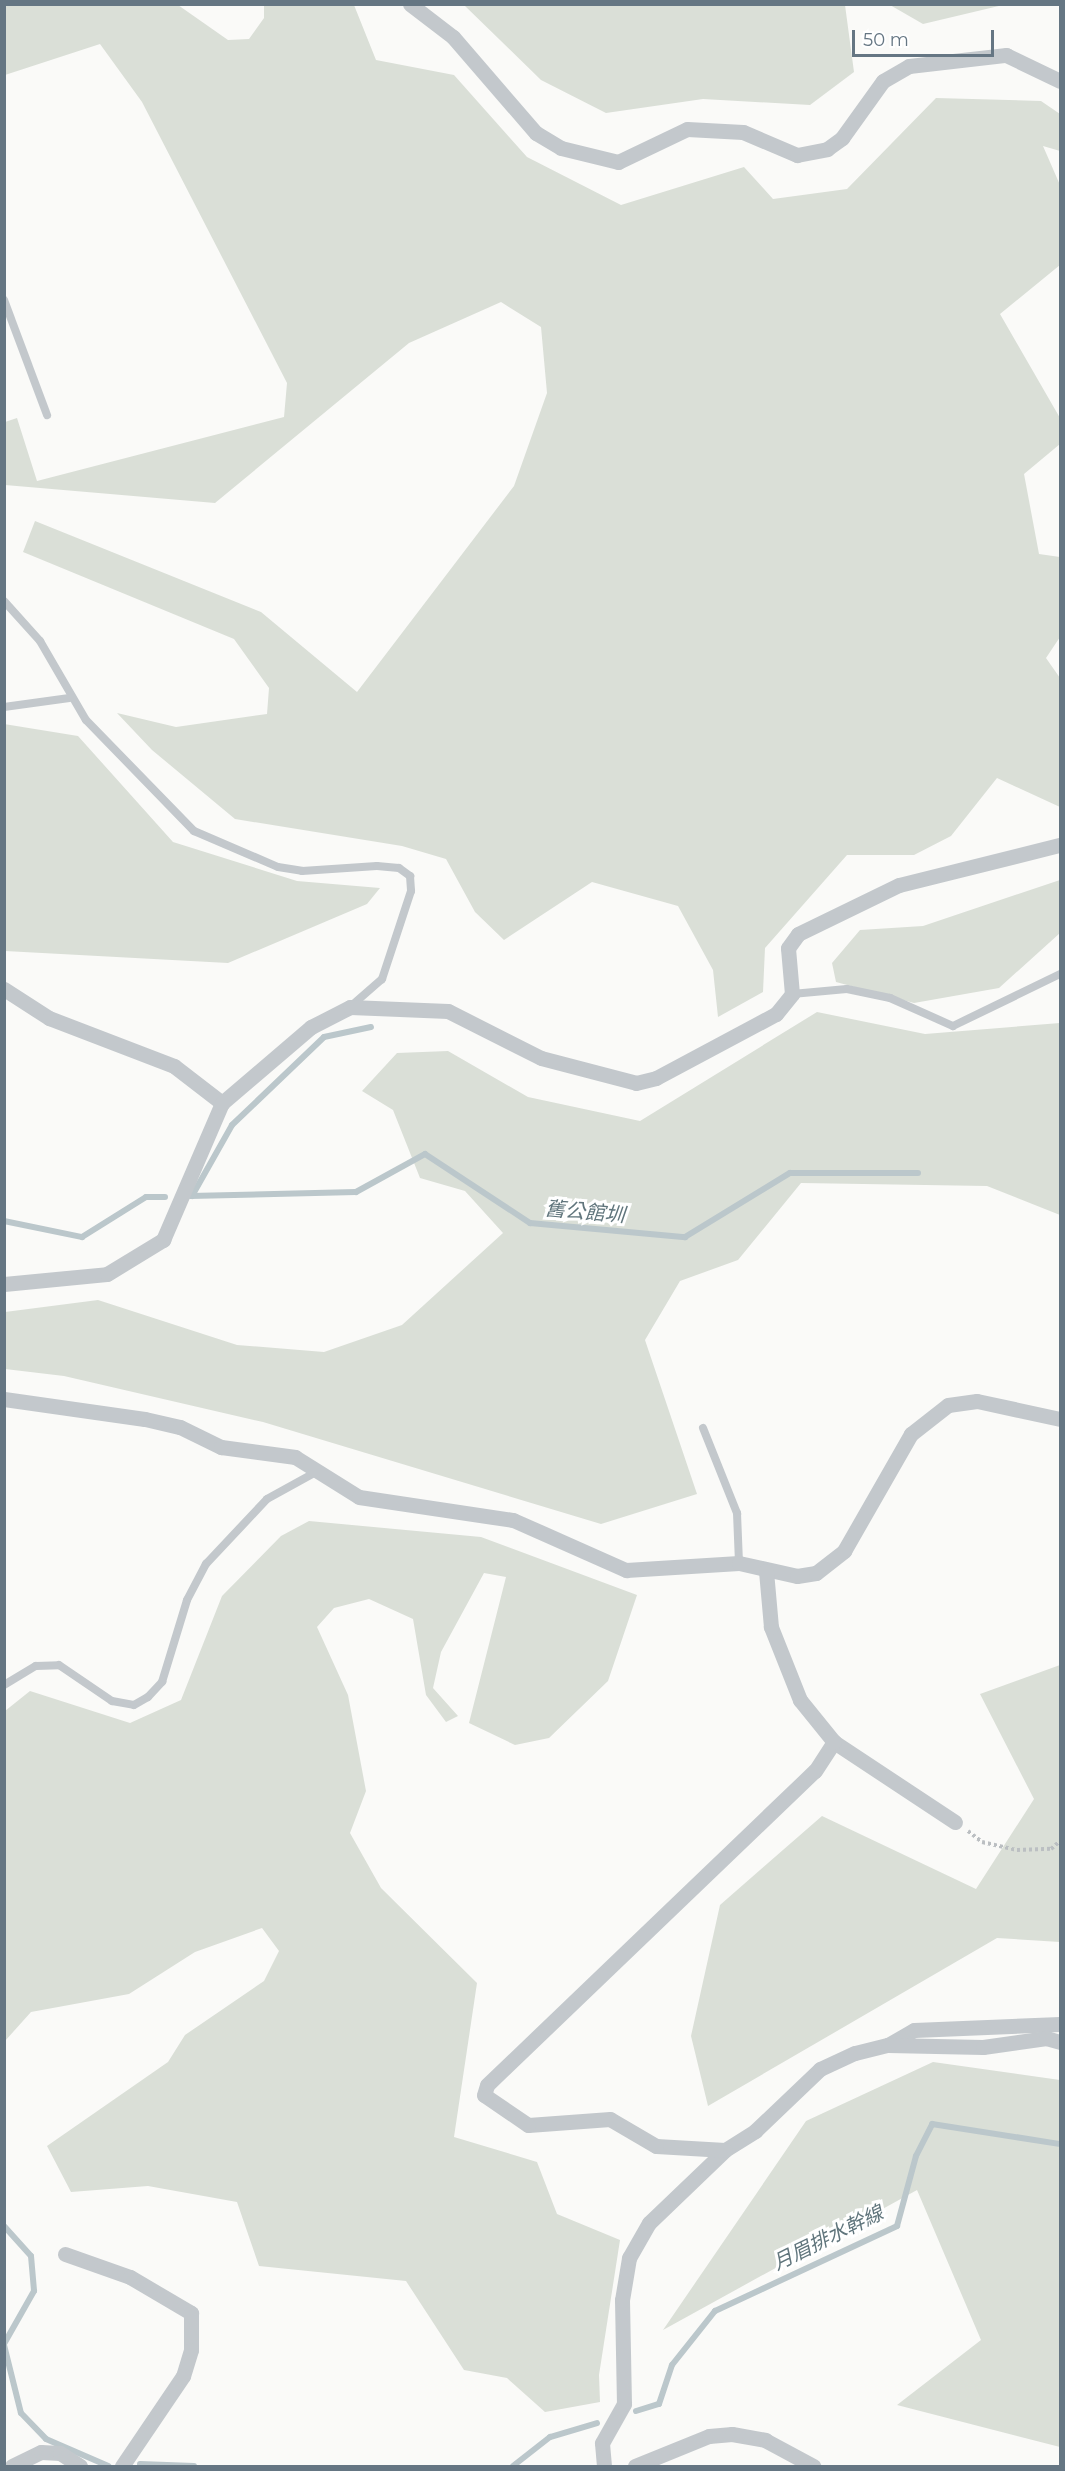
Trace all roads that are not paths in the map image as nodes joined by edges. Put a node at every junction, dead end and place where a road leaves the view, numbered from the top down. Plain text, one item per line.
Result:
1 (410, 4) edge
2 (1060, 81) edge
3 (4, 300) edge
4 (47, 415) dead end
5 (4, 600) edge
6 (69, 698) junction
7 (4, 707) edge
8 (1060, 845) edge
9 (1060, 974) edge
10 (4, 989) edge
11 (792, 994) junction
12 (350, 1007) junction
13 (222, 1103) junction
14 (4, 1284) edge
15 (4, 1398) edge
16 (1060, 1419) edge
17 (703, 1428) dead end
18 (320, 1470) junction
19 (739, 1563) junction
20 (766, 1571) junction
21 (4, 1685) edge
22 (834, 1742) junction
23 (955, 1822) road end
24 (1060, 2024) edge
25 (1060, 2042) edge
26 (888, 2045) junction
27 (725, 2150) junction
28 (65, 2254) dead end
29 (12, 2466) edge
30 (80, 2466) edge
31 (122, 2466) edge
32 (604, 2466) edge
33 (635, 2466) edge
34 (813, 2466) edge

1 - 2 street
3 - 4 lane
5 - 6 lane
6 - 7 lane
6 - 12 lane
8 - 11 street
9 - 11 lane
10 - 13 street
11 - 12 street
12 - 13 street
13 - 14 street
15 - 18 street
16 - 20 street
17 - 19 lane
18 - 19 street
18 - 21 lane
19 - 20 street
20 - 22 street
22 - 23 street
22 - 27 street
24 - 26 street
25 - 26 street
26 - 27 street
27 - 32 street
28 - 31 street
29 - 30 street
33 - 34 street

